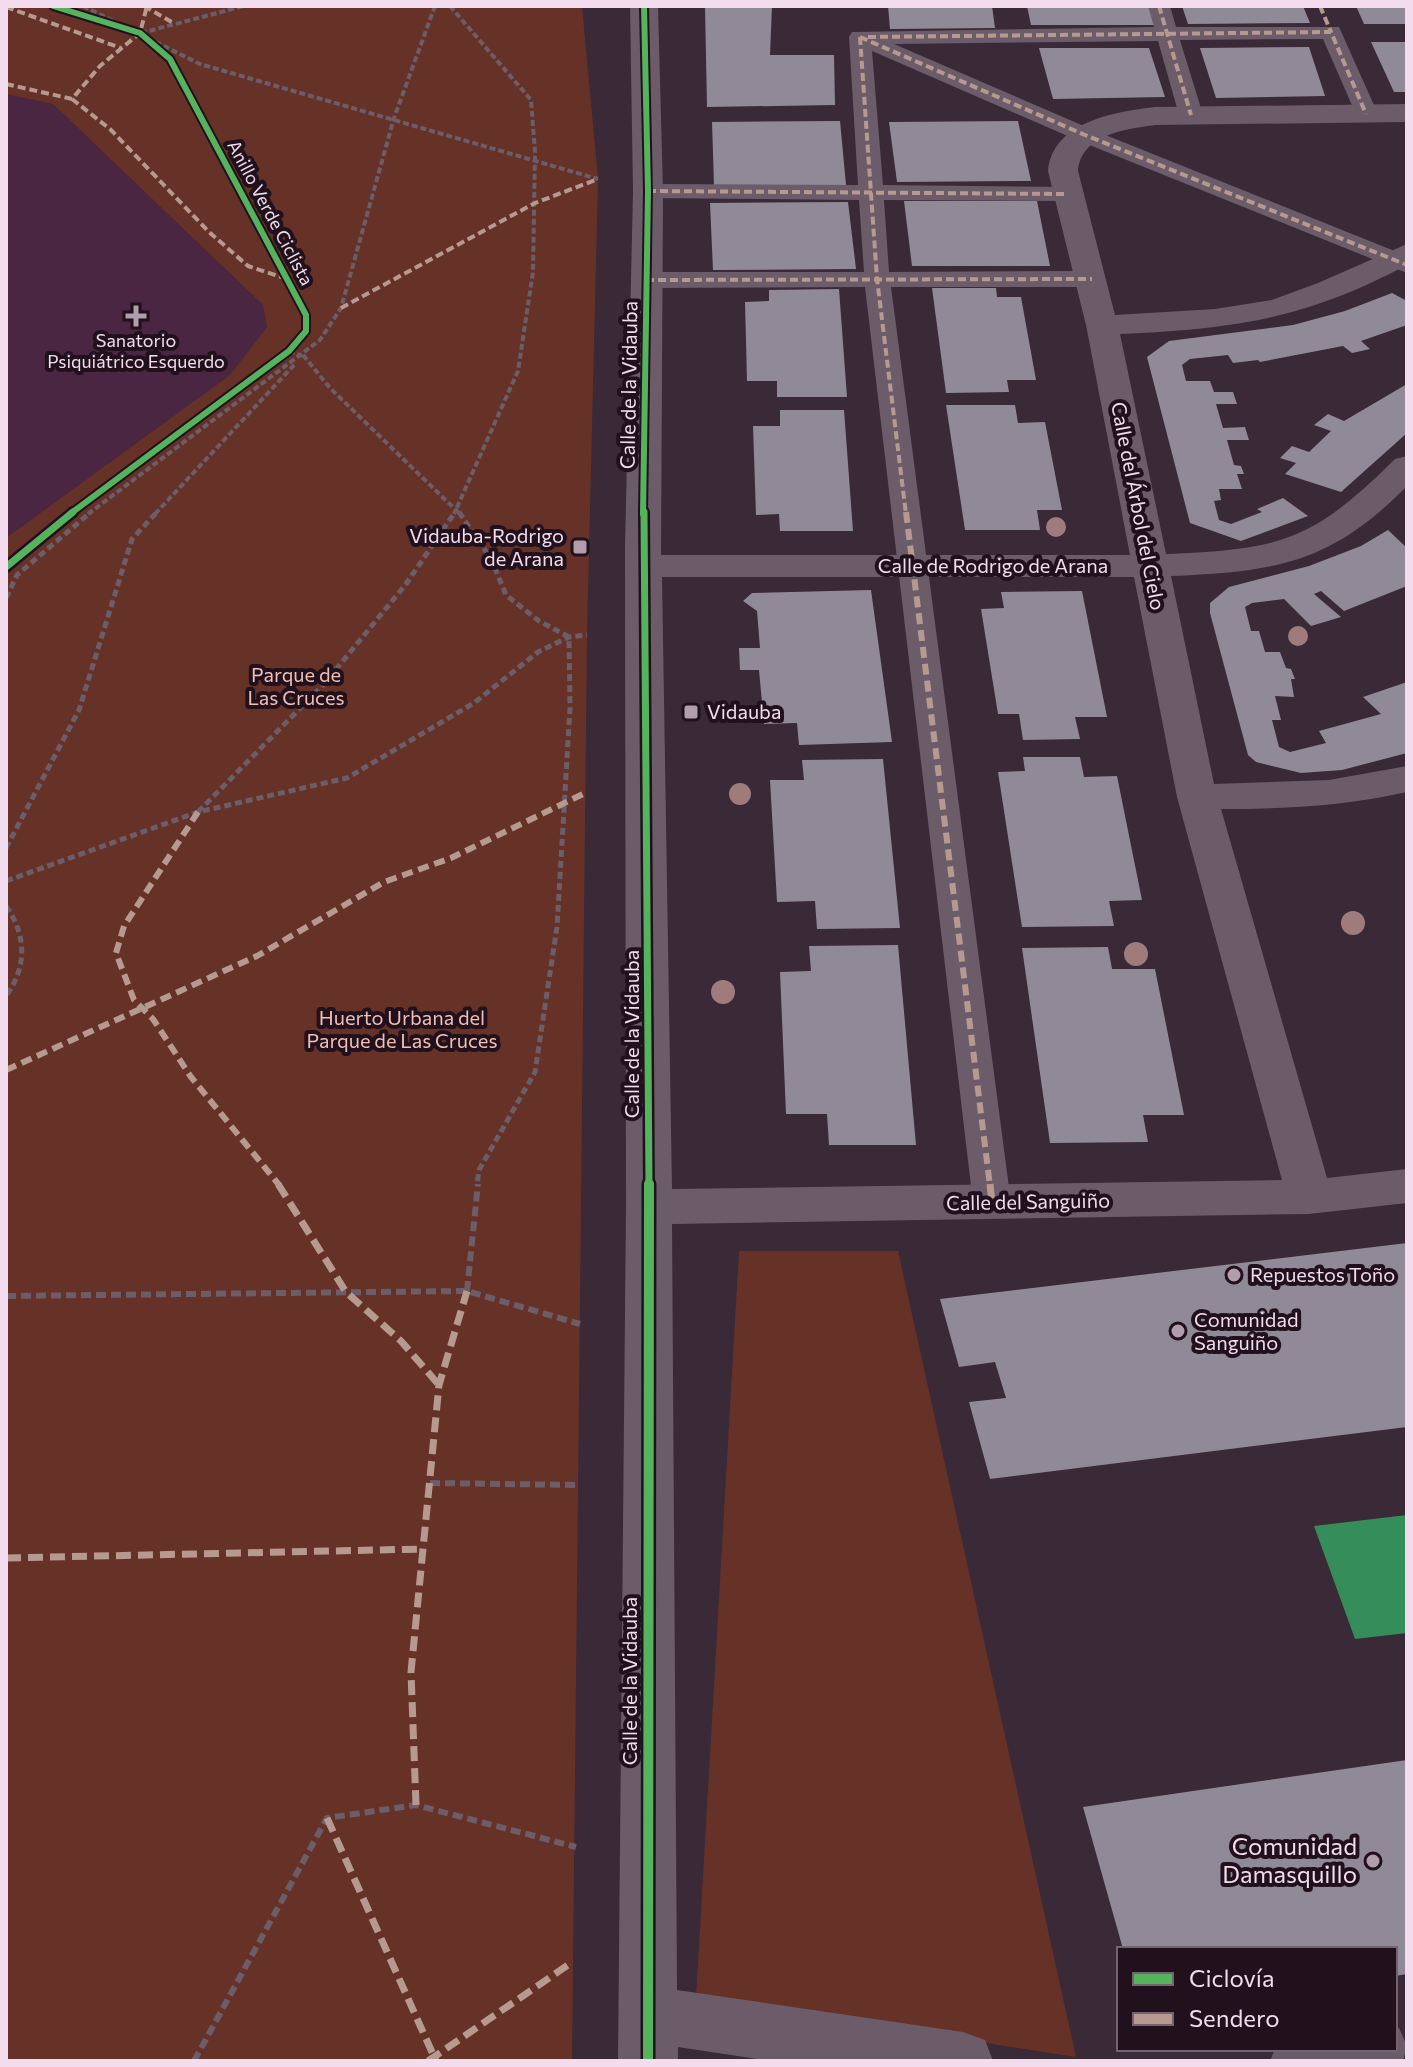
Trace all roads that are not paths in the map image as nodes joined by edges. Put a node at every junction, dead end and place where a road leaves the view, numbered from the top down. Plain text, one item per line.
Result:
1 (644, 6) edge
2 (1159, 6) edge
3 (1320, 6) edge
4 (1331, 32) junction
5 (1167, 34) junction
6 (860, 37) junction
7 (1407, 113) edge
8 (1366, 114) junction
9 (1191, 115) junction
10 (1085, 135) junction
11 (648, 191) junction
12 (871, 194) junction
13 (1067, 194) junction
14 (1403, 259) edge
15 (877, 279) junction
16 (1092, 279) junction
17 (646, 280) junction
18 (1102, 325) junction
19 (1407, 466) edge
20 (1392, 501) edge
21 (644, 566) junction
22 (914, 566) junction
23 (1149, 566) junction
24 (1407, 779) edge
25 (1197, 797) junction
26 (1407, 1186) edge
27 (1309, 1197) junction
28 (992, 1203) junction
29 (649, 1207) junction
30 (648, 2038) edge
31 (1365, 2051) edge
32 (963, 2061) edge
33 (1300, 2061) edge

1 - 11 street, Calle de la Vidauba
2 - 5 street
3 - 4 street
4 - 5 street
4 - 8 street
5 - 6 street
5 - 9 street
6 - 10 street
6 - 12 street
7 - 8 street
8 - 9 street
9 - 10 street
10 - 13 street, Calle del Árbol del Cielo
10 - 14 street
11 - 12 street
11 - 17 street, Calle de la Vidauba
12 - 13 street
12 - 15 street
13 - 16 street, Calle del Árbol del Cielo
14 - 18 street
15 - 16 street
15 - 17 street
15 - 22 street
16 - 18 street, Calle del Árbol del Cielo
17 - 21 street, Calle de la Vidauba
18 - 23 street, Calle del Árbol del Cielo
19 - 20 street, Calle de Rodrigo de Arana
20 - 23 street, Calle de Rodrigo de Arana
21 - 22 street, Calle de Rodrigo de Arana
21 - 29 street, Calle de la Vidauba
22 - 23 street, Calle de Rodrigo de Arana
22 - 28 street
23 - 25 street, Calle del Árbol del Cielo
24 - 25 street
25 - 27 street, Calle del Árbol del Cielo
26 - 27 street, Calle del Sanguiño
27 - 28 street, Calle del Sanguiño
28 - 29 street, Calle del Sanguiño
29 - 30 street, Calle de la Vidauba
30 - 32 street
31 - 33 street

